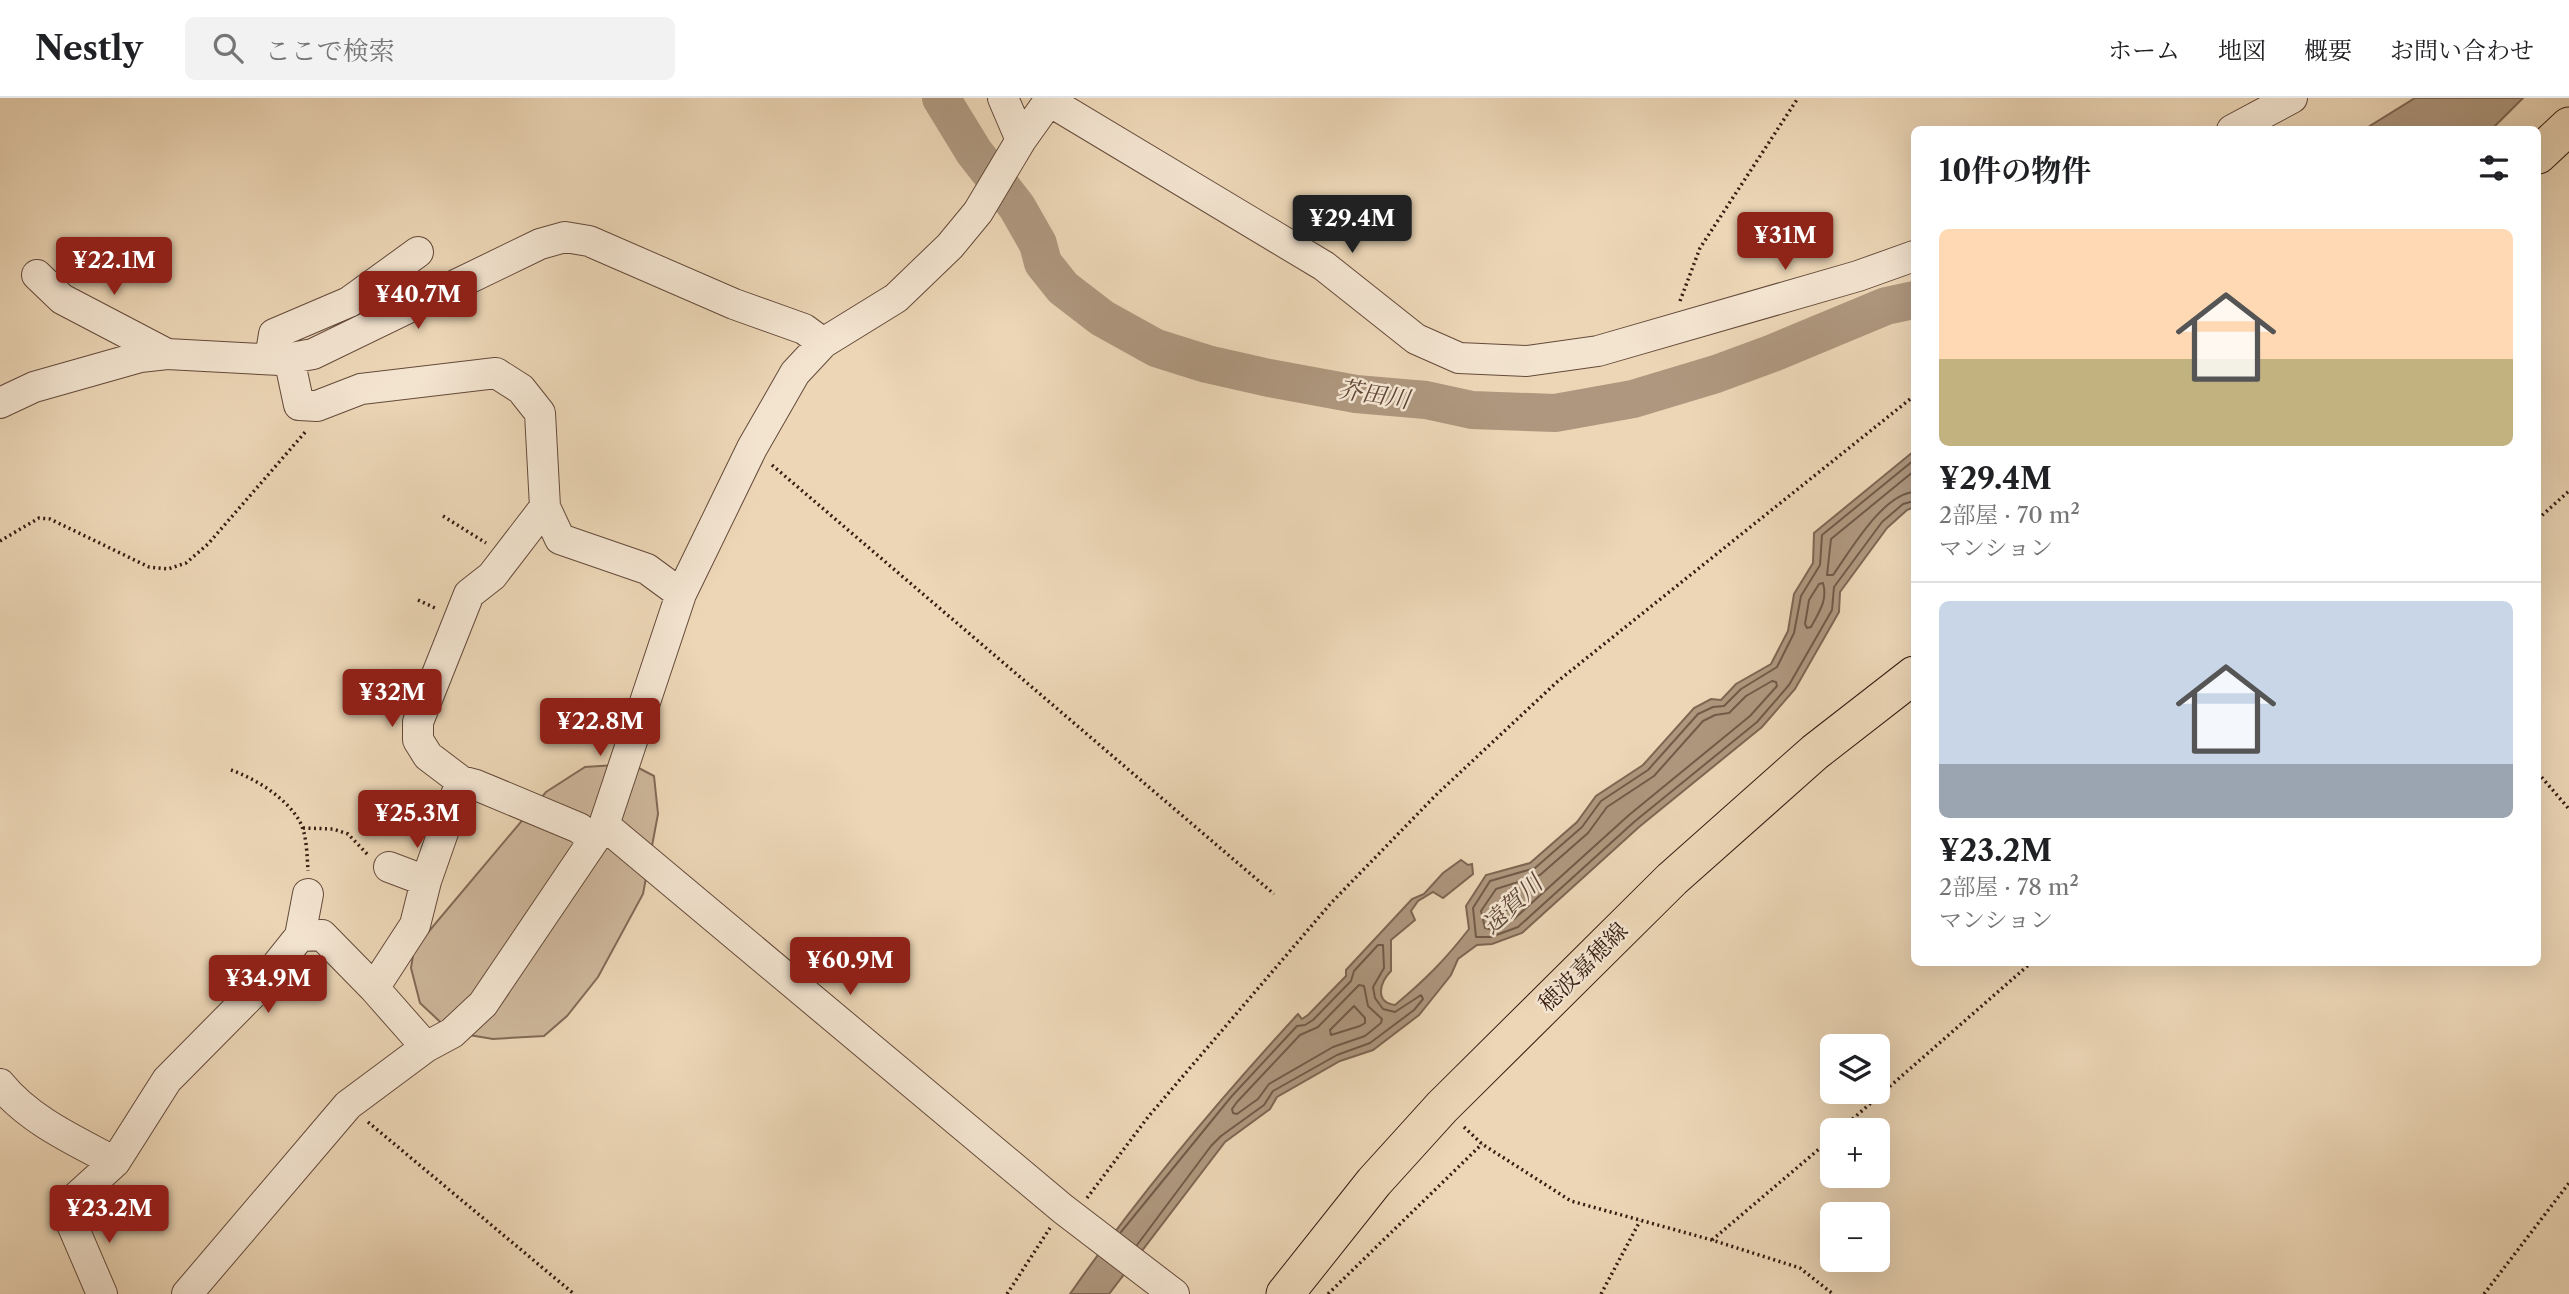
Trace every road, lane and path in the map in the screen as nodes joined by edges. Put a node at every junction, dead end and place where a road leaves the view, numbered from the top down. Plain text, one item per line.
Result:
1 (1003, 98) edge
2 (1798, 98) edge
3 (2292, 98) edge
4 (1050, 99) edge
5 (2240, 126) edge
6 (2569, 126) edge
7 (1021, 140) junction
8 (2541, 152) edge
9 (418, 252) dead end
10 (1911, 257) edge
11 (37, 275) dead end
12 (1670, 332) junction
13 (823, 343) junction
14 (167, 354) junction
15 (279, 359) junction
16 (1911, 398) edge
17 (0, 403) edge
18 (317, 406) junction
19 (752, 448) junction
20 (2569, 491) edge
21 (545, 507) junction
22 (443, 516) dead end
23 (2541, 516) edge
24 (0, 541) edge
25 (487, 544) dead end
26 (681, 594) junction
27 (1911, 677) edge
28 (231, 770) dead end
29 (2541, 776) edge
30 (461, 781) junction
31 (2569, 809) edge
32 (302, 828) junction
33 (599, 832) junction
34 (389, 867) joint
35 (426, 881) junction
36 (308, 894) joint
37 (1274, 894) dead end
38 (300, 936) junction
39 (2027, 966) edge
40 (374, 988) junction
41 (426, 1047) junction
42 (0, 1084) edge
43 (348, 1105) junction
44 (1442, 1107) junction
45 (1854, 1118) edge
46 (1482, 1144) junction
47 (1820, 1148) edge
48 (115, 1162) junction
49 (2569, 1182) edge
50 (1068, 1213) junction
51 (1640, 1221) junction
52 (1712, 1240) junction
53 (102, 1294) edge
54 (187, 1294) edge
55 (574, 1294) edge
56 (1007, 1294) edge
57 (1174, 1294) edge
58 (1285, 1294) edge
59 (1328, 1294) edge
60 (1601, 1294) edge
61 (1833, 1294) edge
62 (2484, 1294) edge

1 - 7 street
2 - 12 path
3 - 5 street
4 - 7 street
4 - 12 street
6 - 8 main road
7 - 13 street
9 - 15 street
10 - 12 street
11 - 14 street
13 - 15 street
13 - 19 street
14 - 15 street
14 - 17 street
15 - 18 street
16 - 50 path
18 - 21 street
18 - 24 path
19 - 26 street
19 - 37 path
20 - 23 path
21 - 26 street
21 - 30 street
22 - 25 path
26 - 33 street
27 - 44 main road, 穂波嘉穂線
28 - 32 path
29 - 31 path
30 - 33 street
30 - 35 street
32 - 34 path
32 - 36 path
33 - 41 street
33 - 50 street
34 - 35 street
35 - 40 street
36 - 38 street
38 - 40 street
38 - 48 street
39 - 45 path
40 - 41 street
41 - 43 street
42 - 48 street
43 - 54 street
43 - 55 path
44 - 46 path
44 - 58 main road, 穂波嘉穂線
46 - 51 path
46 - 59 path
47 - 52 path
48 - 53 street
49 - 62 path
50 - 56 path
50 - 57 street
51 - 52 path
51 - 60 path
52 - 61 path

